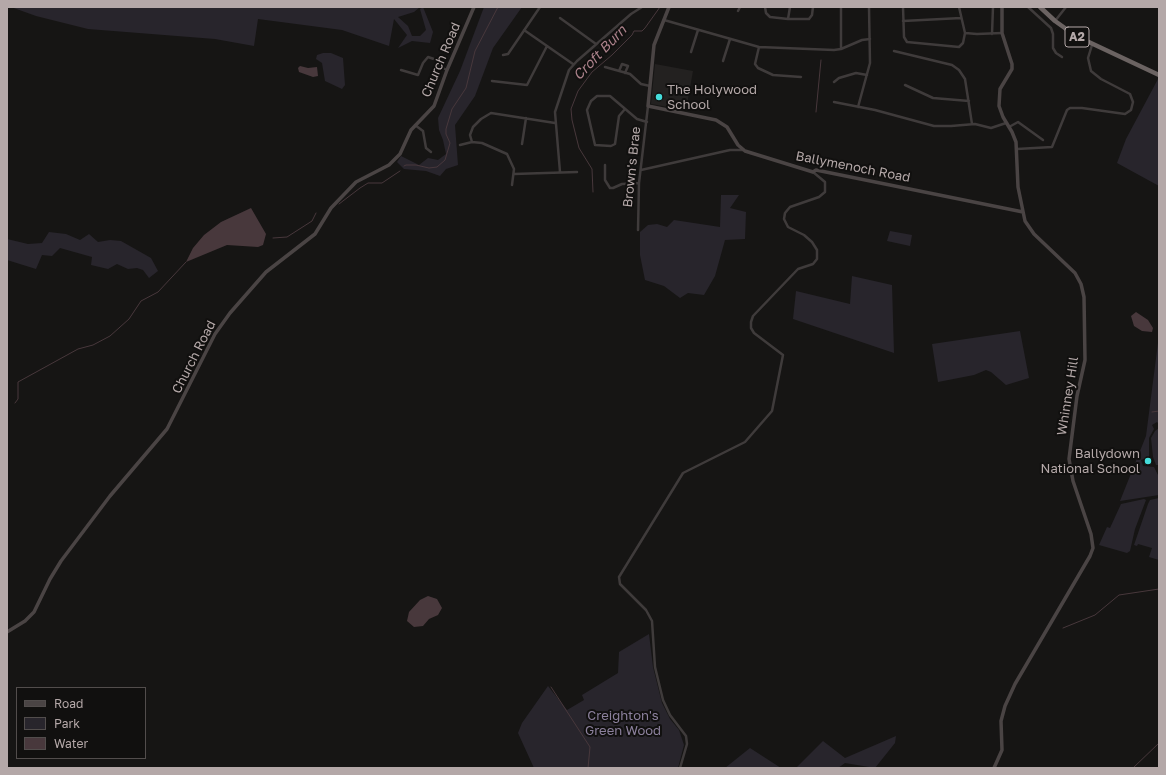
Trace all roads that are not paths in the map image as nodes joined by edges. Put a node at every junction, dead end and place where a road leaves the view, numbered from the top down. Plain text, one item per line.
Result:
1 (474, 7) edge
2 (540, 7) edge
3 (640, 7) edge
4 (669, 7) edge
5 (740, 7) edge
6 (765, 7) edge
7 (790, 7) edge
8 (813, 7) edge
9 (841, 7) edge
10 (869, 7) edge
11 (903, 7) edge
12 (959, 7) edge
13 (993, 7) edge
14 (1002, 7) edge
15 (1028, 7) edge
16 (1040, 7) edge
17 (1066, 7) edge
18 (738, 12) dead end
19 (560, 18) dead end
20 (961, 18) junction
21 (788, 19) junction
22 (664, 20) junction
23 (903, 21) junction
24 (1055, 21) junction
25 (524, 30) junction
26 (698, 30) junction
27 (965, 33) junction
28 (1002, 33) junction
29 (992, 34) junction
30 (730, 39) junction
31 (870, 39) junction
32 (596, 44) junction
33 (547, 46) junction
34 (1092, 46) junction
35 (758, 47) junction
36 (841, 49) junction
37 (894, 50) dead end
38 (692, 52) dead end
39 (503, 55) dead end
40 (1062, 56) dead end
41 (723, 61) dead end
42 (573, 64) junction
43 (605, 67) dead end
44 (401, 70) dead end
45 (447, 70) junction
46 (619, 71) junction
47 (625, 73) junction
48 (867, 75) junction
49 (1159, 75) edge
50 (801, 76) dead end
51 (492, 81) dead end
52 (834, 82) dead end
53 (905, 85) dead end
54 (650, 86) junction
55 (969, 101) junction
56 (834, 102) dead end
57 (648, 106) junction
58 (858, 106) junction
59 (625, 109) junction
60 (526, 118) junction
61 (647, 122) junction
62 (555, 123) junction
63 (1006, 123) junction
64 (972, 124) junction
65 (415, 125) junction
66 (1009, 127) junction
67 (1043, 140) dead end
68 (472, 142) junction
69 (522, 144) dead end
70 (460, 145) dead end
71 (1017, 149) junction
72 (743, 150) junction
73 (431, 152) dead end
74 (605, 165) dead end
75 (641, 170) junction
76 (560, 172) junction
77 (577, 172) dead end
78 (813, 172) junction
79 (514, 174) junction
80 (639, 183) junction
81 (512, 185) dead end
82 (1023, 212) junction
83 (638, 230) dead end
84 (7, 632) edge
85 (680, 768) edge
86 (994, 768) edge

1 - 45 street, Church Road
2 - 25 street
3 - 32 street
4 - 22 street
5 - 18 street
6 - 21 street
7 - 21 street
8 - 21 street
9 - 36 street
10 - 31 street
11 - 23 street
12 - 20 street
13 - 29 street
14 - 28 street, Whinney Hill
15 - 40 street
16 - 24 highway, A2
17 - 24 street
19 - 32 street
20 - 23 street
20 - 27 street
22 - 26 street
22 - 54 street
23 - 27 street
24 - 34 highway, A2
25 - 33 street
25 - 39 street
26 - 30 street
26 - 38 street
27 - 29 street
28 - 29 street
28 - 63 street, Whinney Hill
30 - 35 street
30 - 41 street
31 - 36 street
31 - 48 street
32 - 42 street
33 - 42 street
33 - 51 street
34 - 49 highway, A2
34 - 71 street
35 - 36 street
35 - 50 street
37 - 55 street
42 - 62 street
43 - 46 street
44 - 45 street
45 - 65 street, Church Road
46 - 47 street
46 - 47 street
47 - 54 street
48 - 52 street
48 - 58 street
53 - 55 street
54 - 57 street
55 - 64 street
56 - 58 street
57 - 61 street, Brown's Brae
57 - 72 street
58 - 64 street
59 - 59 street
59 - 61 street
60 - 62 street
60 - 68 street
60 - 69 street
61 - 75 street, Brown's Brae
62 - 76 street
63 - 64 street
63 - 66 street, Whinney Hill
65 - 73 street
65 - 84 street, Church Road
66 - 67 street
66 - 71 street, Whinney Hill
68 - 70 street
68 - 79 street
71 - 82 street, Whinney Hill
72 - 75 street
72 - 78 street, Ballymenoch Road
74 - 80 street
75 - 80 street, Brown's Brae
76 - 77 street
76 - 79 street
78 - 82 street, Ballymenoch Road
78 - 85 street
79 - 81 street
80 - 83 street, Brown's Brae
82 - 86 street, Whinney Hill

